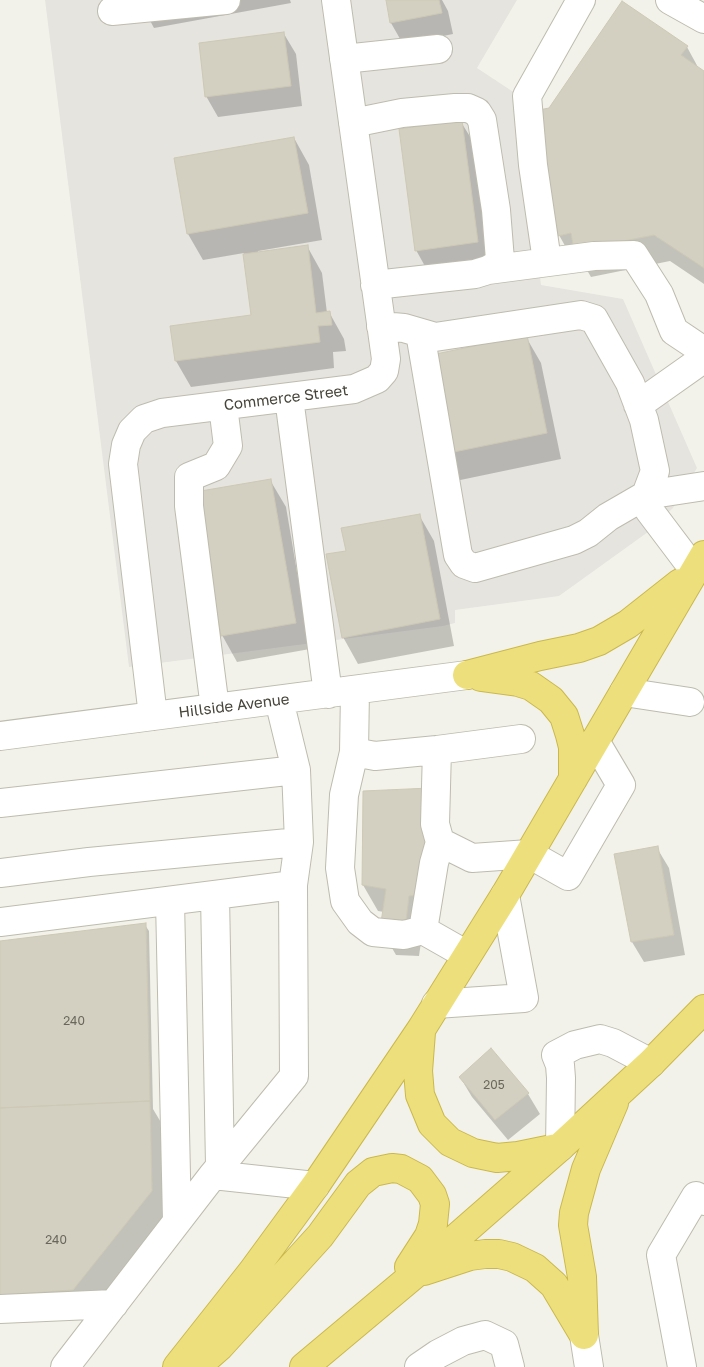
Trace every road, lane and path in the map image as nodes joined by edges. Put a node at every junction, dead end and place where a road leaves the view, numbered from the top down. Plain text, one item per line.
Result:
1 (226, 0) edge
2 (336, 0) edge
3 (581, 0) edge
4 (670, 0) edge
5 (112, 11) dead end
6 (704, 19) edge
7 (438, 49) dead end
8 (344, 58) junction
9 (353, 123) junction
10 (547, 261) junction
11 (488, 270) junction
12 (375, 285) junction
13 (381, 326) junction
14 (420, 333) junction
15 (704, 351) edge
16 (289, 398) junction
17 (638, 405) junction
18 (223, 406) junction
19 (704, 486) edge
20 (646, 495) junction
21 (700, 563) edge
22 (467, 675) junction
23 (355, 691) junction
24 (624, 692) junction
25 (328, 694) junction
26 (280, 700) junction
27 (690, 702) dead end
28 (215, 708) junction
29 (153, 716) junction
30 (0, 736) edge
31 (521, 739) dead end
32 (595, 741) junction
33 (437, 750) junction
34 (354, 752) junction
35 (296, 770) junction
36 (573, 779) junction
37 (0, 803) edge
38 (299, 842) junction
39 (440, 842) junction
40 (529, 854) junction
41 (0, 873) edge
42 (292, 885) junction
43 (215, 895) junction
44 (505, 895) junction
45 (170, 901) junction
46 (0, 922) edge
47 (424, 930) junction
48 (467, 955) junction
49 (436, 1004) junction
50 (704, 1009) edge
51 (422, 1028) junction
52 (651, 1063) junction
53 (618, 1094) junction
54 (560, 1147) junction
55 (217, 1170) junction
56 (315, 1186) junction
57 (704, 1201) edge
58 (177, 1221) junction
59 (405, 1282) junction
60 (114, 1304) junction
61 (0, 1309) edge
62 (584, 1335) junction
63 (65, 1367) edge
64 (177, 1367) edge
65 (196, 1367) edge
66 (304, 1367) edge
67 (419, 1367) edge
68 (510, 1367) edge
69 (589, 1367) edge
70 (682, 1367) edge

1 - 5 street
2 - 8 street, Commerce Street
3 - 10 street
4 - 6 street
7 - 8 street
8 - 9 street, Commerce Street
9 - 11 street
9 - 12 street, Commerce Street
10 - 11 street
10 - 15 street
11 - 12 street
12 - 13 street, Commerce Street
13 - 14 street
13 - 16 street, Commerce Street
14 - 17 street
14 - 20 street
15 - 17 street
16 - 18 street, Commerce Street
16 - 25 street
17 - 20 street
18 - 28 street
18 - 29 street, Commerce Street
19 - 20 street
20 - 21 street
21 - 22 highway
21 - 24 highway
22 - 23 street, Hillside Avenue
22 - 36 highway
23 - 25 street, Hillside Avenue
23 - 34 street
24 - 27 street
24 - 32 highway
25 - 26 street, Hillside Avenue
26 - 28 street, Hillside Avenue
26 - 35 street
28 - 29 street, Hillside Avenue
29 - 30 street, Hillside Avenue
31 - 33 street
32 - 36 highway
32 - 40 street
33 - 34 street
33 - 39 street
34 - 47 street
35 - 37 street
35 - 38 street
36 - 40 highway
38 - 41 street
38 - 42 street
39 - 40 street
39 - 47 street
40 - 44 highway
42 - 43 street
42 - 55 street
43 - 45 street
43 - 55 street
44 - 48 highway
44 - 49 street
45 - 46 street
45 - 58 street
47 - 48 street
48 - 49 highway
49 - 51 highway
50 - 52 highway
51 - 54 highway
51 - 56 highway
52 - 53 highway
52 - 54 street
53 - 54 highway
53 - 62 highway
54 - 59 highway
55 - 56 street
55 - 58 street
56 - 64 highway
57 - 70 street
58 - 60 street
59 - 62 highway
59 - 65 highway
59 - 66 highway
60 - 61 street
60 - 63 street
62 - 69 street
67 - 68 street

